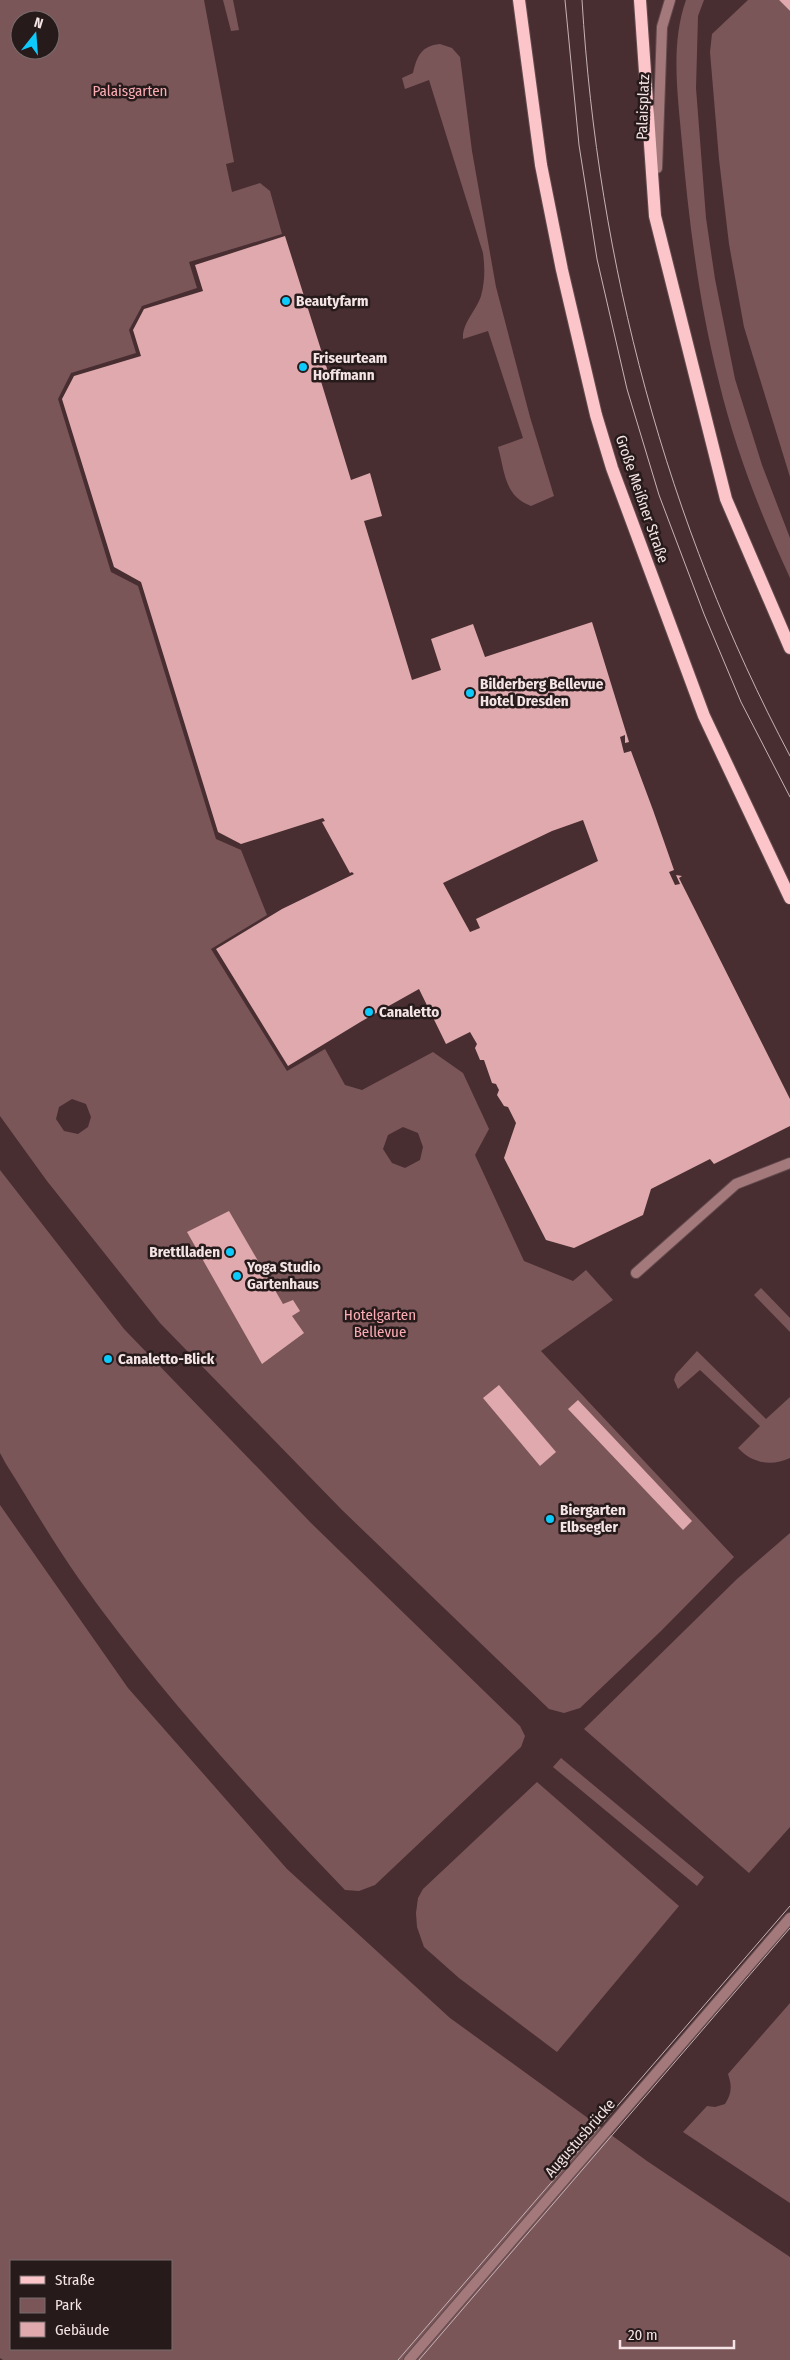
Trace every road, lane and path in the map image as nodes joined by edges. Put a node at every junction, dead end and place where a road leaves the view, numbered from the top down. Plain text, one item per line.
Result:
1 (519, 0) edge
2 (640, 0) edge
3 (670, 0) edge
4 (655, 216) junction
5 (790, 648) edge
6 (790, 898) edge
7 (790, 1163) edge
8 (636, 1274) dead end
9 (790, 1918) edge
10 (409, 2360) edge

1 - 6 main road, Große Meißner Straße
2 - 4 main road, Palaisplatz
3 - 4 street, Palaisplatz
4 - 5 main road
7 - 8 street
9 - 10 street, Augustusbrücke

